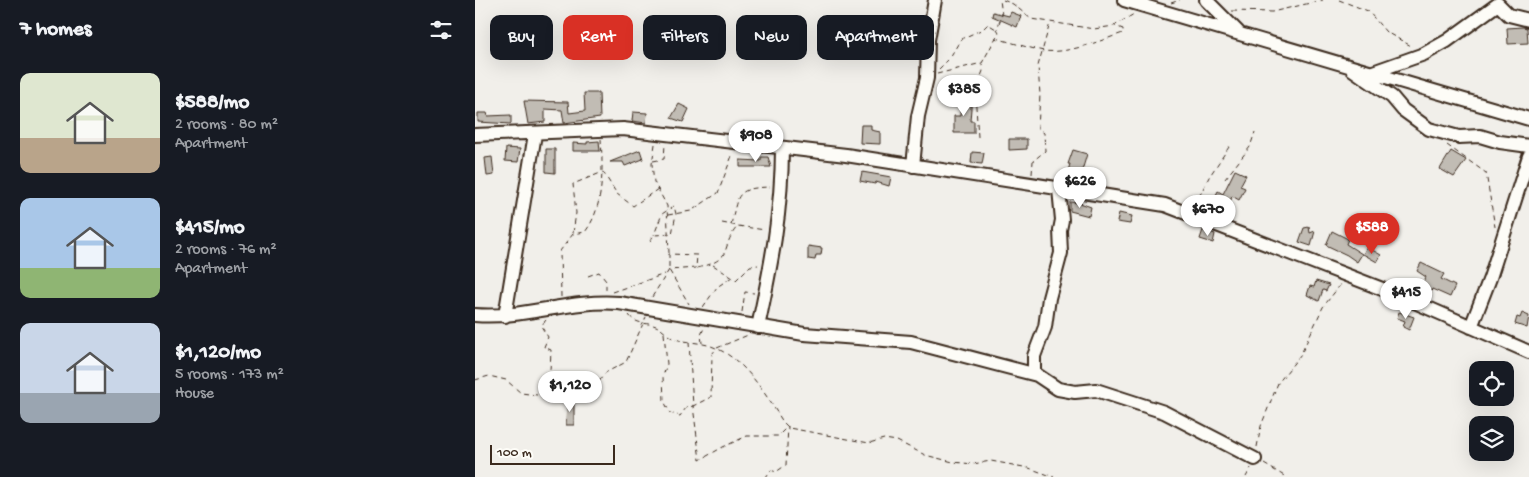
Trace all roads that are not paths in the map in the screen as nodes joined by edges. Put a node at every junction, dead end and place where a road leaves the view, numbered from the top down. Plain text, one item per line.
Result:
1 (935, 0) edge
2 (1124, 0) edge
3 (1206, 0) edge
4 (1529, 20) edge
5 (1240, 34) junction
6 (1349, 66) junction
7 (1373, 72) junction
8 (1529, 120) edge
9 (535, 134) junction
10 (475, 135) edge
11 (1529, 146) edge
12 (782, 148) junction
13 (1529, 156) edge
14 (913, 166) junction
15 (1059, 189) junction
16 (475, 315) edge
17 (505, 316) junction
18 (758, 327) junction
19 (1471, 327) junction
20 (1529, 352) edge
21 (1037, 375) junction
22 (1255, 459) road end

1 - 14 street
2 - 5 street
3 - 5 street
4 - 7 street
5 - 6 street
6 - 7 street
6 - 11 street
7 - 8 street
9 - 10 street
9 - 12 street
9 - 17 street
12 - 14 street
12 - 18 street
13 - 19 street
14 - 15 street
15 - 19 street
15 - 21 street
16 - 17 street
17 - 18 street
18 - 21 street
19 - 20 street
21 - 22 street

